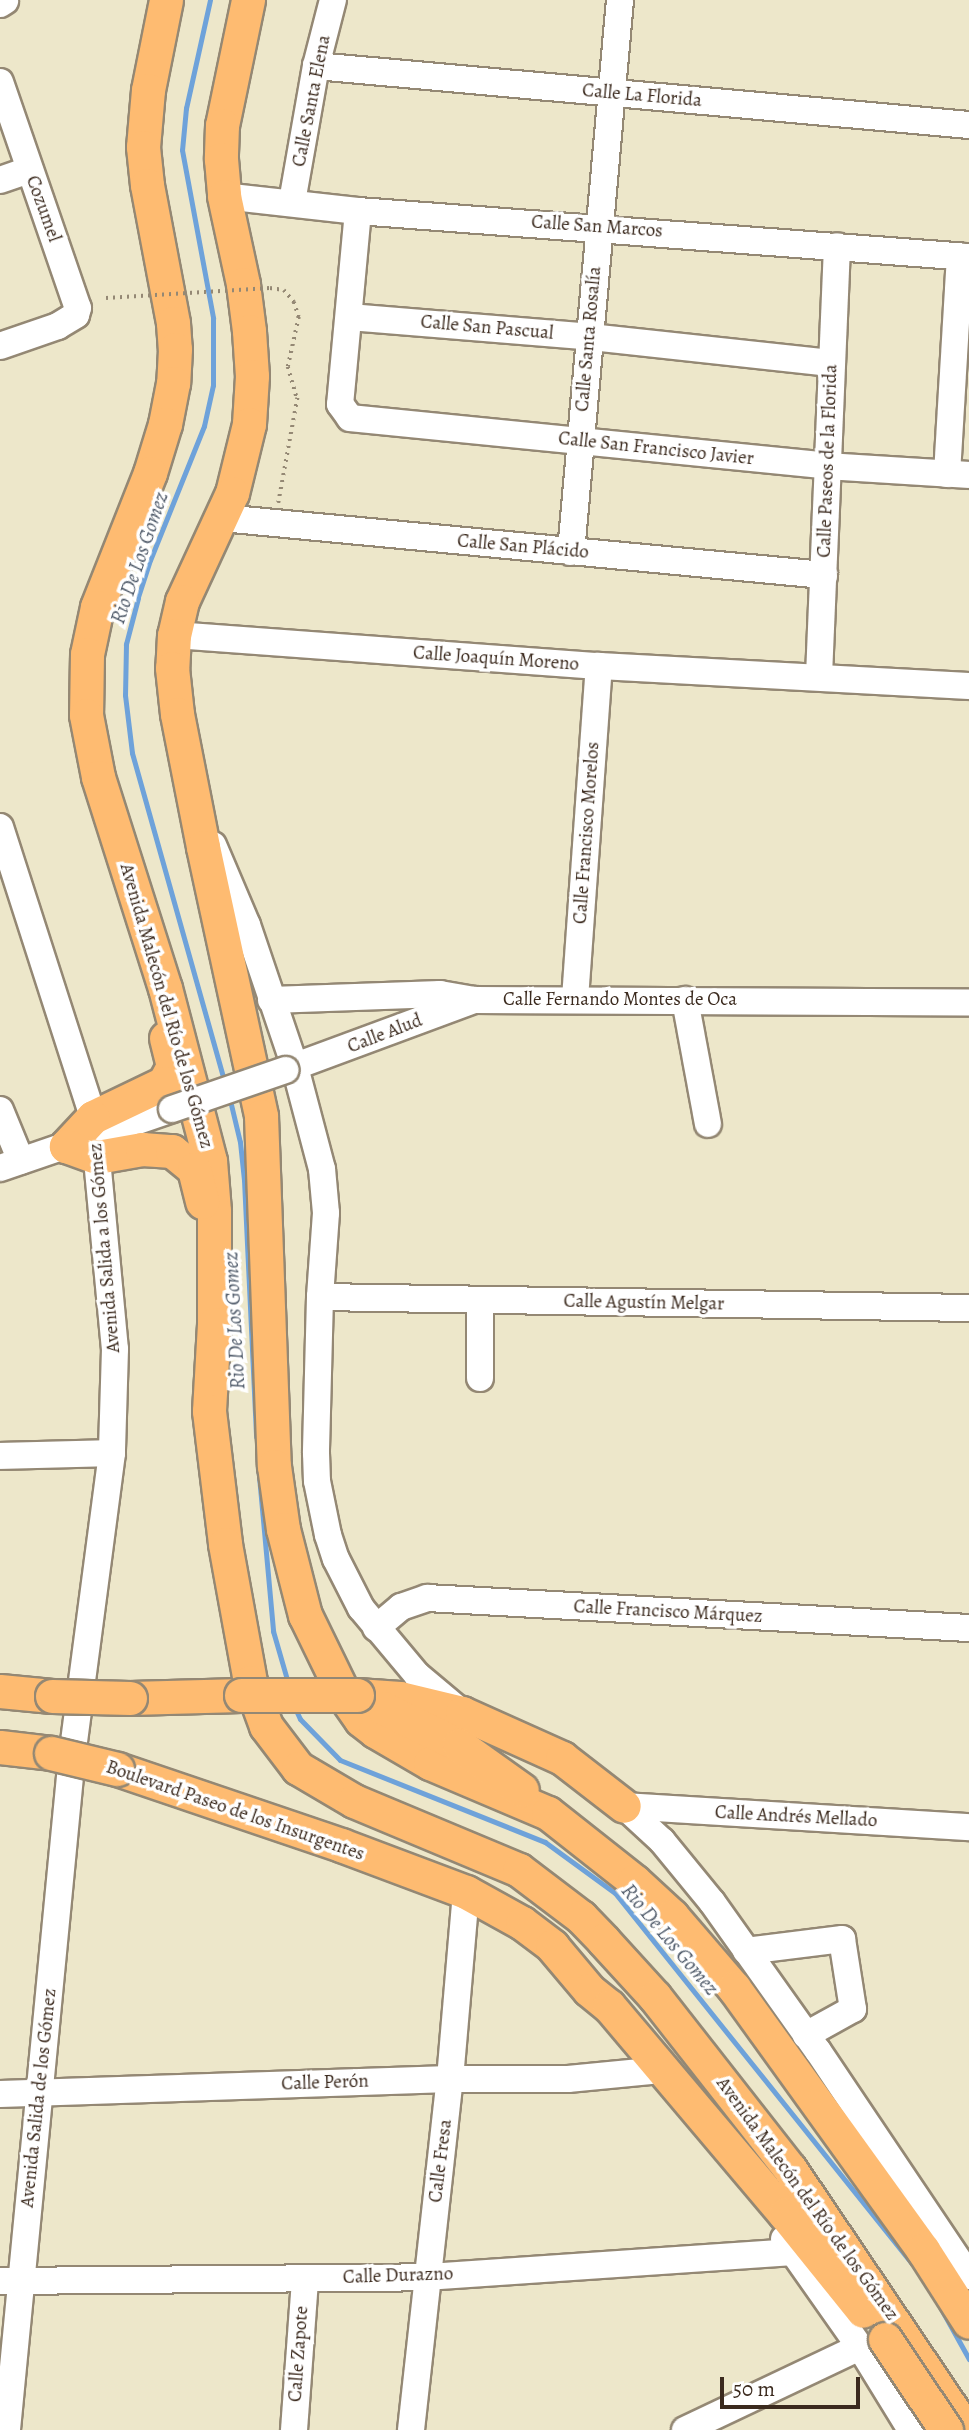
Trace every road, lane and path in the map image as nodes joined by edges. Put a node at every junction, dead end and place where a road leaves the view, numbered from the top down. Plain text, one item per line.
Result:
1 (166, 0) edge
2 (248, 0) edge
3 (333, 0) edge
4 (620, 0) edge
5 (316, 66) junction
6 (0, 82) edge
7 (613, 94) junction
8 (969, 125) edge
9 (29, 170) junction
10 (0, 180) edge
11 (224, 196) junction
12 (292, 202) junction
13 (358, 211) junction
14 (599, 227) junction
15 (837, 246) junction
16 (965, 257) edge
17 (106, 298) dead end
18 (350, 317) junction
19 (592, 337) junction
20 (0, 346) edge
21 (832, 363) junction
22 (579, 440) junction
23 (827, 466) junction
24 (958, 475) edge
25 (222, 518) junction
26 (275, 524) junction
27 (570, 552) junction
28 (824, 575) junction
29 (174, 635) junction
30 (599, 666) junction
31 (818, 676) junction
32 (969, 686) edge
33 (197, 808) junction
34 (0, 827) edge
35 (118, 840) junction
36 (575, 999) junction
37 (271, 1000) junction
38 (474, 1000) junction
39 (685, 1000) junction
40 (969, 1003) edge
41 (290, 1069) junction
42 (0, 1110) edge
43 (708, 1124) dead end
44 (88, 1139) junction
45 (10, 1165) edge
46 (320, 1297) junction
47 (480, 1300) junction
48 (969, 1308) edge
49 (480, 1378) dead end
50 (209, 1411) junction
51 (112, 1453) junction
52 (0, 1456) edge
53 (376, 1628) junction
54 (969, 1628) edge
55 (0, 1691) edge
56 (360, 1695) junction
57 (462, 1713) junction
58 (0, 1747) edge
59 (61, 1759) junction
60 (624, 1806) junction
61 (548, 1813) junction
62 (969, 1827) edge
63 (466, 1892) junction
64 (746, 1951) junction
65 (589, 1990) junction
66 (806, 2035) junction
67 (651, 2071) junction
68 (450, 2079) junction
69 (0, 2094) edge
70 (41, 2094) junction
71 (794, 2252) junction
72 (969, 2276) edge
73 (427, 2277) junction
74 (304, 2279) junction
75 (10, 2281) edge
76 (872, 2288) junction
77 (969, 2322) edge
78 (872, 2343) junction
79 (7, 2430) edge
80 (294, 2430) edge
81 (411, 2430) edge
82 (685, 2430) edge
83 (911, 2430) edge
84 (936, 2430) edge
85 (946, 2430) edge
86 (966, 2430) edge

1 - 35 main road, Avenida Malecón del Río de los Gómez
2 - 11 main road
3 - 5 street, Calle Santa Elena
4 - 7 street, Calle Santa Rosalía
5 - 7 street, Calle La Florida
5 - 12 street, Calle Santa Elena
6 - 9 street, Cozumel
7 - 8 street, Calle La Florida
7 - 14 street, Calle Santa Rosalía
9 - 10 street
9 - 20 street, Cozumel
11 - 12 street, Calle San Marcos
11 - 25 main road
12 - 13 street, Calle San Marcos
13 - 14 street, Calle San Marcos
13 - 18 street
14 - 15 street, Calle San Marcos
14 - 19 street, Calle Santa Rosalía
15 - 16 street, Calle San Marcos
15 - 21 street, Calle Paseos de la Florida
16 - 24 street
17 - 26 path, bridge
18 - 19 street, Calle San Pascual
18 - 22 street, Calle San Francisco Javier
19 - 21 street, Calle San Pascual
19 - 22 street, Calle Santa Rosalía
21 - 23 street, Calle Paseos de la Florida
22 - 23 street, Calle San Francisco Javier
22 - 27 street, Calle Santa Rosalía
23 - 24 street, Calle San Francisco Javier
23 - 28 street, Calle Paseos de la Florida
25 - 26 street, Calle San Plácido
25 - 29 main road
26 - 27 street, Calle San Plácido
27 - 28 street, Calle San Plácido
28 - 31 street, Calle Paseos de la Florida
29 - 30 street, Calle Joaquín Moreno
29 - 33 main road
30 - 31 street, Calle Joaquín Moreno
30 - 36 street, Calle Francisco Morelos
31 - 32 street, Calle Joaquín Moreno
33 - 37 street
33 - 61 main road
34 - 44 street, Avenida Salida a los Gómez
35 - 44 main road
35 - 50 main road, Avenida Malecón del Río de los Gómez
36 - 38 street, Calle Fernando Montes de Oca
36 - 39 street, Calle Fernando Montes de Oca
37 - 38 street, Calle Fernando Montes de Oca
37 - 41 street
38 - 41 street, Calle Alud
39 - 40 street, Calle Fernando Montes de Oca
39 - 43 street
41 - 44 street, Calle Alud, bridge
41 - 46 street
42 - 45 street
44 - 45 street, Calle Alud
44 - 50 main road
44 - 51 street, Avenida Salida a los Gómez
46 - 47 street, Calle Agustín Melgar
46 - 53 street
47 - 48 street, Calle Agustín Melgar
47 - 49 street
50 - 76 main road, Avenida Malecón del Río de los Gómez
51 - 52 street
51 - 59 street, Avenida Salida a los Gómez
53 - 54 street, Calle Francisco Márquez
53 - 57 street
55 - 56 main road, bridge
56 - 57 main road
56 - 61 main road
57 - 60 main road
58 - 59 main road, Boulevard Paseo de los Insurgentes
59 - 63 main road, Boulevard Paseo de los Insurgentes, bridge
59 - 70 street, Avenida Salida de los Gómez
60 - 62 street, Calle Andrés Mellado
60 - 64 street
61 - 77 main road
63 - 65 main road
63 - 68 street, Calle Fresa
64 - 66 street
64 - 66 street
65 - 67 street
65 - 78 main road
66 - 72 street
67 - 68 street, Calle Perón
67 - 71 street
68 - 70 street, Calle Perón
68 - 73 street, Calle Fresa
69 - 70 street, Calle Perón
70 - 75 street, Avenida Salida de los Gómez
71 - 73 street, Calle Durazno
71 - 78 street
73 - 74 street, Calle Durazno
73 - 81 street, Calle Fresa
74 - 75 street, Calle Durazno
74 - 80 street, Calle Zapote
75 - 79 street, Avenida Salida de los Gómez
76 - 84 main road
76 - 86 main road, Avenida Malecón del Río de los Gómez
78 - 82 street
78 - 83 street
78 - 85 main road, bridge

